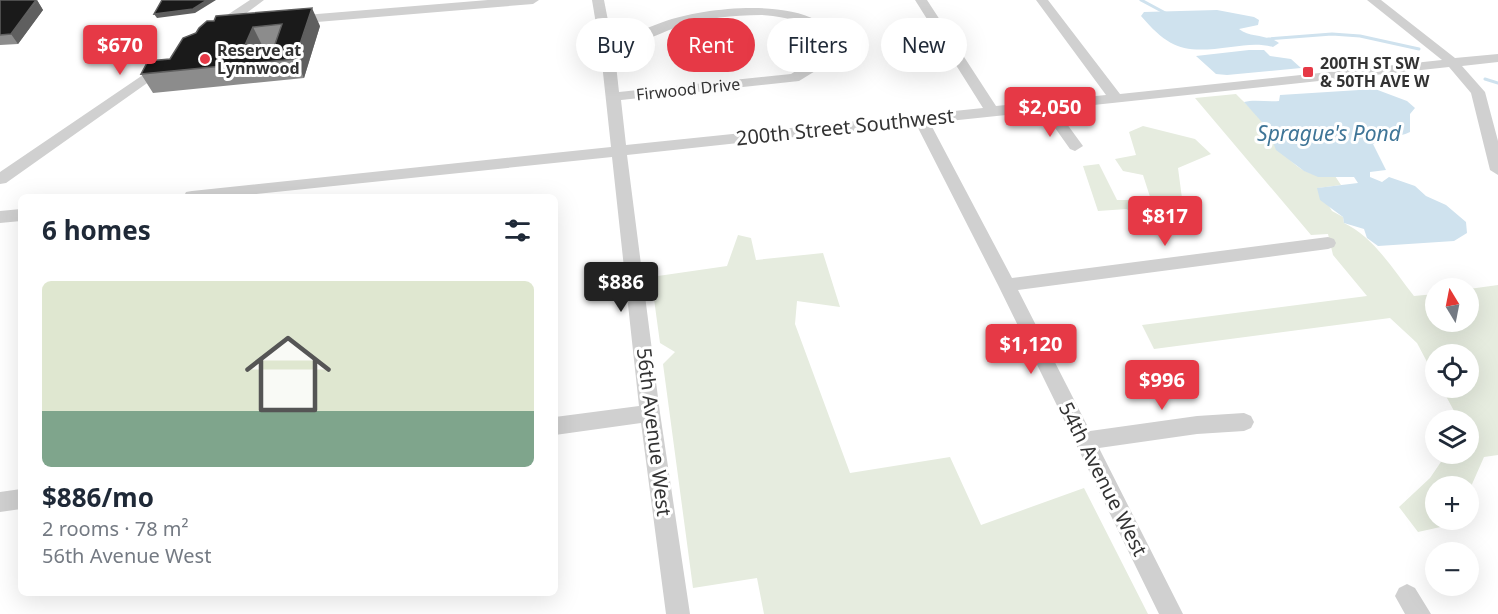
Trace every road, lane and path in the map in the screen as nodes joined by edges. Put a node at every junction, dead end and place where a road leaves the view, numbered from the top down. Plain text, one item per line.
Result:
1 (258, 0) edge
2 (533, 0) edge
3 (598, 0) edge
4 (921, 0) edge
5 (1042, 0) edge
6 (1373, 0) edge
7 (601, 18) edge
8 (276, 21) edge
9 (247, 24) edge
10 (221, 26) junction
11 (655, 31) edge
12 (201, 39) edge
13 (1498, 58) edge
14 (170, 60) edge
15 (1452, 63) junction
16 (611, 72) edge
17 (614, 97) junction
18 (1116, 98) junction
19 (1047, 106) junction
20 (992, 111) junction
21 (921, 119) junction
22 (1075, 146) dead end
23 (620, 151) junction
24 (1498, 170) edge
25 (0, 179) edge
26 (211, 194) edge
27 (18, 214) edge
28 (0, 217) edge
29 (1328, 243) dead end
30 (1007, 285) junction
31 (650, 412) junction
32 (1244, 422) dead end
33 (558, 426) edge
34 (1084, 441) junction
35 (18, 499) edge
36 (0, 502) edge
37 (676, 614) edge
38 (1172, 614) edge

1 - 10 street
2 - 8 street
3 - 7 street, 56th Avenue West
4 - 20 street
5 - 18 street
6 - 15 street
9 - 10 street
10 - 12 street
11 - 17 street, Firwood Drive
13 - 15 street, 200th Street Southwest
14 - 25 street
15 - 18 street, 200th Street Southwest
15 - 24 street
16 - 17 street, 56th Avenue West
17 - 23 street, 56th Avenue West
18 - 19 street, 200th Street Southwest
19 - 20 street, 200th Street Southwest
19 - 22 street
20 - 21 street, 200th Street Southwest
21 - 23 street, 200th Street Southwest
21 - 30 street, 54th Avenue West
23 - 26 street, 200th Street Southwest
23 - 31 street, 56th Avenue West
27 - 28 street
29 - 30 street
30 - 34 street, 54th Avenue West
31 - 33 street
31 - 37 street, 56th Avenue West
32 - 34 street
34 - 38 street, 54th Avenue West
35 - 36 street

